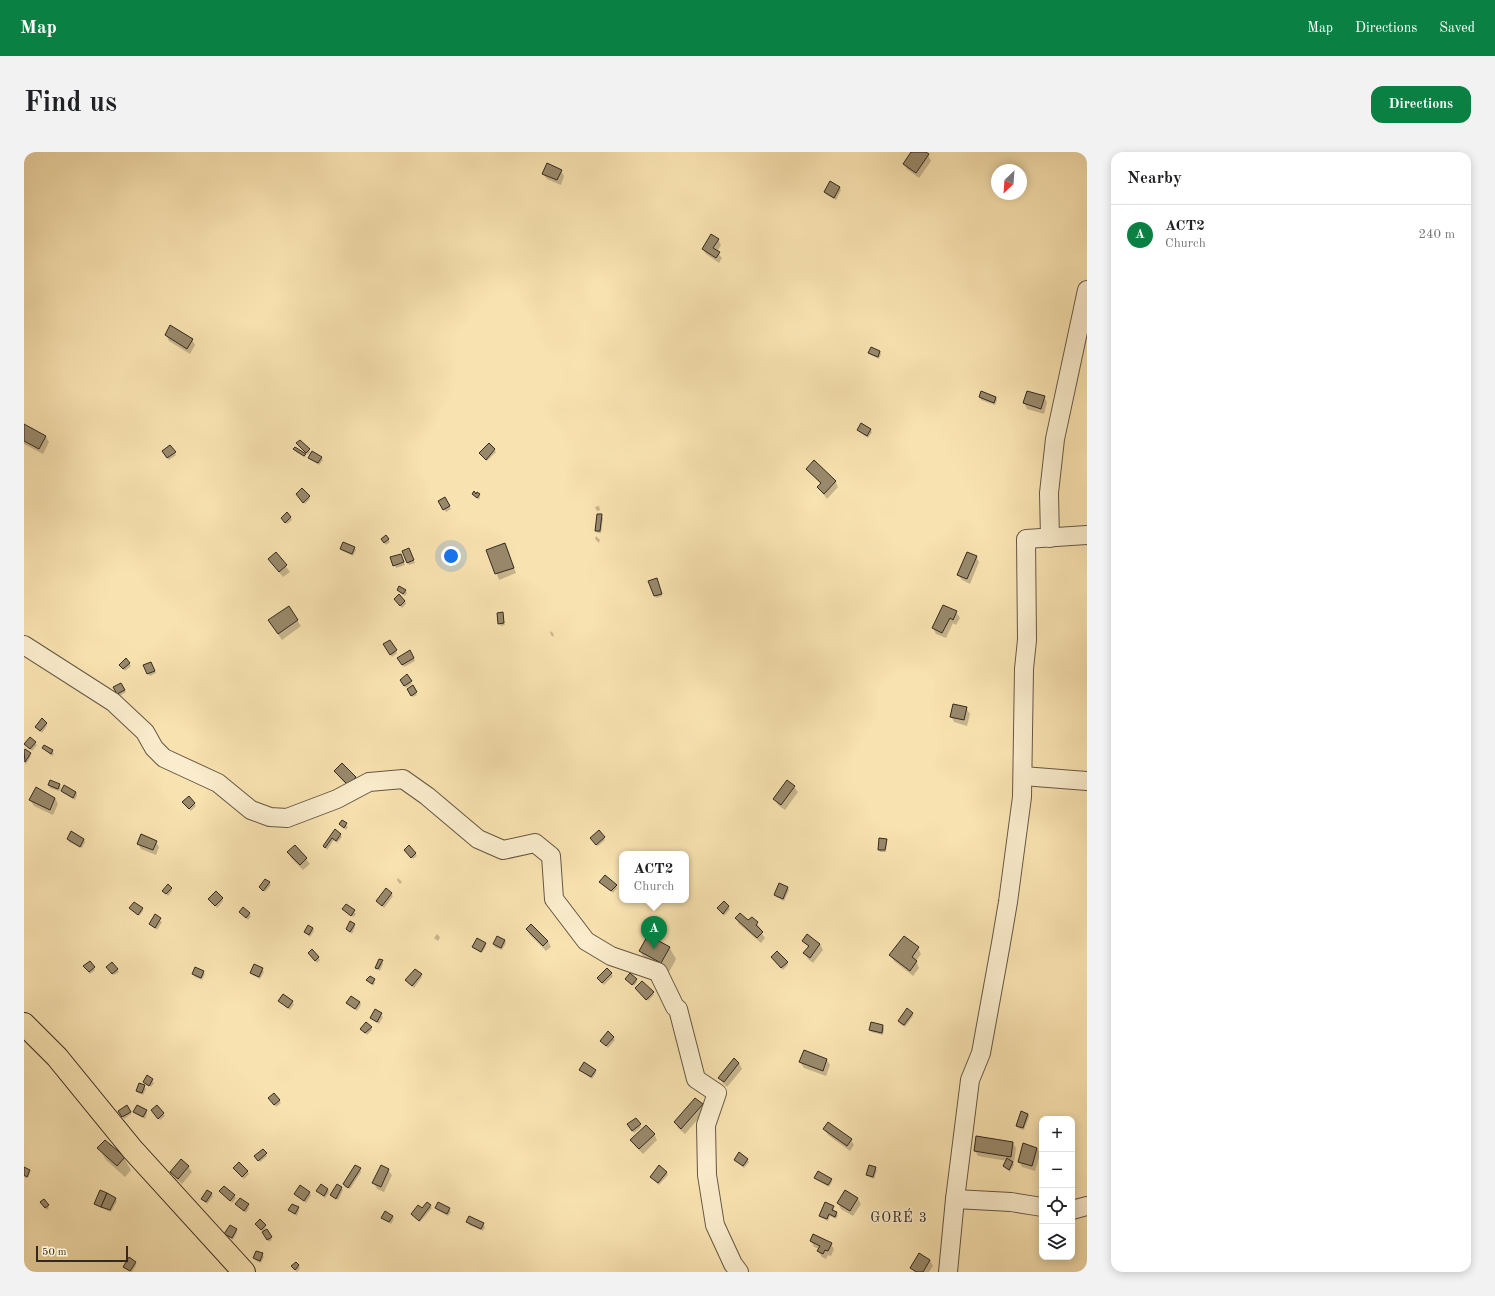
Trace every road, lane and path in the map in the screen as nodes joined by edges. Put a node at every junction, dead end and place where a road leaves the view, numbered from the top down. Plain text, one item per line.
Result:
1 (1087, 290) edge
2 (1087, 535) edge
3 (1050, 538) junction
4 (24, 646) edge
5 (1023, 776) junction
6 (1087, 781) edge
7 (24, 1024) edge
8 (955, 1199) junction
9 (1039, 1206) edge
10 (1087, 1206) edge
11 (1075, 1209) edge
12 (244, 1272) edge
13 (739, 1272) edge
14 (948, 1272) edge

1 - 3 street
2 - 3 street
3 - 5 street
4 - 13 street
5 - 6 street
5 - 8 street
7 - 12 main road
8 - 9 street
8 - 14 street
10 - 11 street

